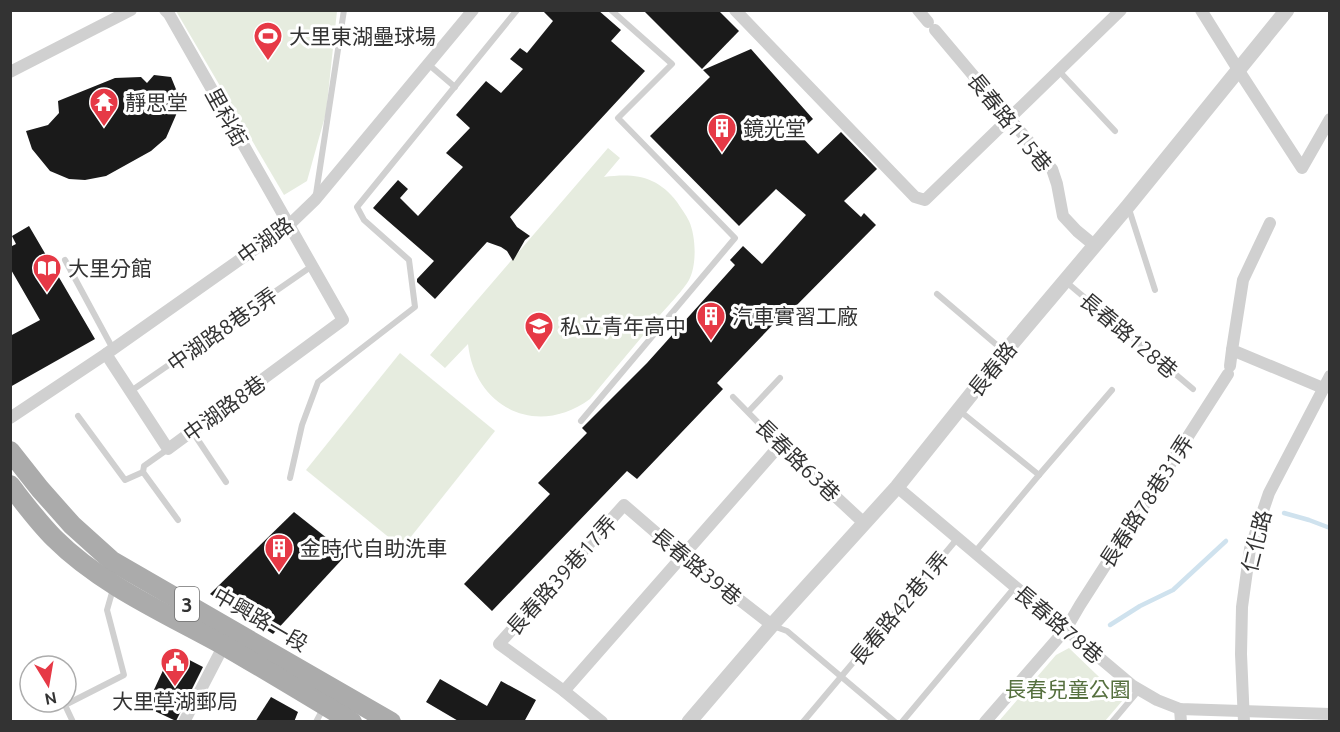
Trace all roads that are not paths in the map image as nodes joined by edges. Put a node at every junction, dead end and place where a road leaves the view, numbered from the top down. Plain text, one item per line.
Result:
1 (131, 10) edge
2 (165, 10) edge
3 (344, 10) edge
4 (473, 10) edge
5 (517, 10) edge
6 (611, 10) edge
7 (735, 10) edge
8 (918, 10) edge
9 (1121, 10) edge
10 (1202, 10) edge
11 (1287, 10) edge
12 (118, 14) edge
13 (428, 64) junction
14 (1058, 71) junction
15 (1239, 71) junction
16 (10, 72) edge
17 (455, 87) junction
18 (1009, 119) junction
19 (1329, 119) edge
20 (1115, 131) dead end
21 (315, 200) junction
22 (1128, 206) junction
23 (1270, 223) dead end
24 (289, 225) junction
25 (1094, 245) junction
26 (65, 260) dead end
27 (312, 266) junction
28 (1065, 281) junction
29 (1155, 290) dead end
30 (937, 294) dead end
31 (343, 320) joint
32 (1232, 350) junction
33 (110, 351) junction
34 (1005, 352) junction
35 (1329, 376) edge
36 (780, 378) dead end
37 (1323, 388) junction
38 (1193, 389) dead end
39 (1112, 390) dead end
40 (131, 392) junction
41 (733, 397) dead end
42 (958, 410) junction
43 (748, 411) junction
44 (78, 416) dead end
45 (10, 418) edge
46 (581, 422) dead end
47 (192, 431) junction
48 (780, 445) junction
49 (168, 449) junction
50 (10, 451) edge
51 (143, 472) junction
52 (1039, 475) junction
53 (290, 478) dead end
54 (226, 482) dead end
55 (10, 485) edge
56 (897, 487) junction
57 (624, 505) joint
58 (178, 520) dead end
59 (864, 523) junction
60 (957, 539) junction
61 (975, 553) junction
62 (682, 556) junction
63 (114, 585) junction
64 (1015, 587) junction
65 (772, 625) junction
66 (1066, 629) junction
67 (228, 638) junction
68 (841, 676) junction
69 (335, 688) junction
70 (1138, 690) junction
71 (564, 691) junction
72 (78, 696) edge
73 (321, 714) edge
74 (1329, 714) edge
75 (1180, 715) edge
76 (1244, 717) edge
77 (184, 722) edge
78 (352, 722) edge
79 (391, 722) edge
80 (602, 722) edge
81 (689, 722) edge
82 (803, 722) edge
83 (895, 722) edge
84 (902, 722) edge
85 (985, 722) edge
86 (1112, 722) edge

1 - 12 street
2 - 24 street, 里科街
3 - 21 lane
4 - 13 street, 中湖路
5 - 17 lane
6 - 46 lane
7 - 18 street
8 - 18 street, 長春路115巷
9 - 14 street
10 - 15 street
11 - 15 street, 長春路
12 - 16 street
13 - 17 lane
13 - 21 street, 中湖路
14 - 18 street
14 - 20 lane
15 - 19 street
15 - 22 street, 長春路
17 - 53 lane
18 - 25 street, 長春路115巷
21 - 24 street, 中湖路
22 - 25 street, 長春路
22 - 29 lane
23 - 32 street
24 - 27 street, 里科街
24 - 33 street, 中湖路
25 - 28 street, 長春路
26 - 33 lane
27 - 31 street, 里科街
27 - 40 lane, 中湖路8巷5弄
28 - 34 street, 長春路
28 - 38 lane, 長春路128巷
30 - 34 lane
31 - 47 street, 中湖路8巷
32 - 37 street
32 - 66 street, 長春路78巷31弄
33 - 40 street, 中湖路8巷
33 - 45 street, 中湖路
34 - 42 street, 長春路
35 - 37 street, 仁化路
36 - 43 lane
37 - 76 street, 仁化路
39 - 52 lane
40 - 49 street, 中湖路8巷
41 - 43 lane, 長春路63巷
42 - 52 lane
42 - 56 street, 長春路
43 - 48 lane, 長春路63巷
44 - 51 lane
47 - 49 street, 中湖路8巷
47 - 54 lane
48 - 59 street, 長春路63巷
48 - 62 street
49 - 51 lane
50 - 67 main road, 中興路一段 / 3
51 - 58 lane
52 - 61 lane
55 - 63 main road, 中興路一段 / 3
56 - 59 street, 長春路
56 - 60 street, 長春路78巷
57 - 62 street, 長春路39巷
57 - 71 street, 長春路39巷17弄
59 - 65 street, 長春路
60 - 61 street, 長春路78巷
60 - 68 lane, 長春路42巷1弄
61 - 64 street, 長春路78巷
62 - 65 street, 長春路39巷
62 - 71 street
63 - 67 main road, 中興路一段 / 3
63 - 72 lane
64 - 66 street, 長春路78巷
64 - 84 lane
65 - 68 lane
65 - 81 street, 長春路
66 - 70 street, 長春路78巷
66 - 85 street, 長春路78巷31弄
67 - 69 main road, 中興路一段 / 3
67 - 73 main road, 中興路一段 / 3
67 - 77 street
68 - 82 lane, 長春路42巷1弄
68 - 83 lane
69 - 73 lane
69 - 79 main road, 中興路一段 / 3
70 - 75 street, 長春路78巷
70 - 86 lane
71 - 80 street
73 - 78 main road, 中興路一段 / 3
74 - 76 street, 長春路78巷
75 - 76 street, 長春路78巷

